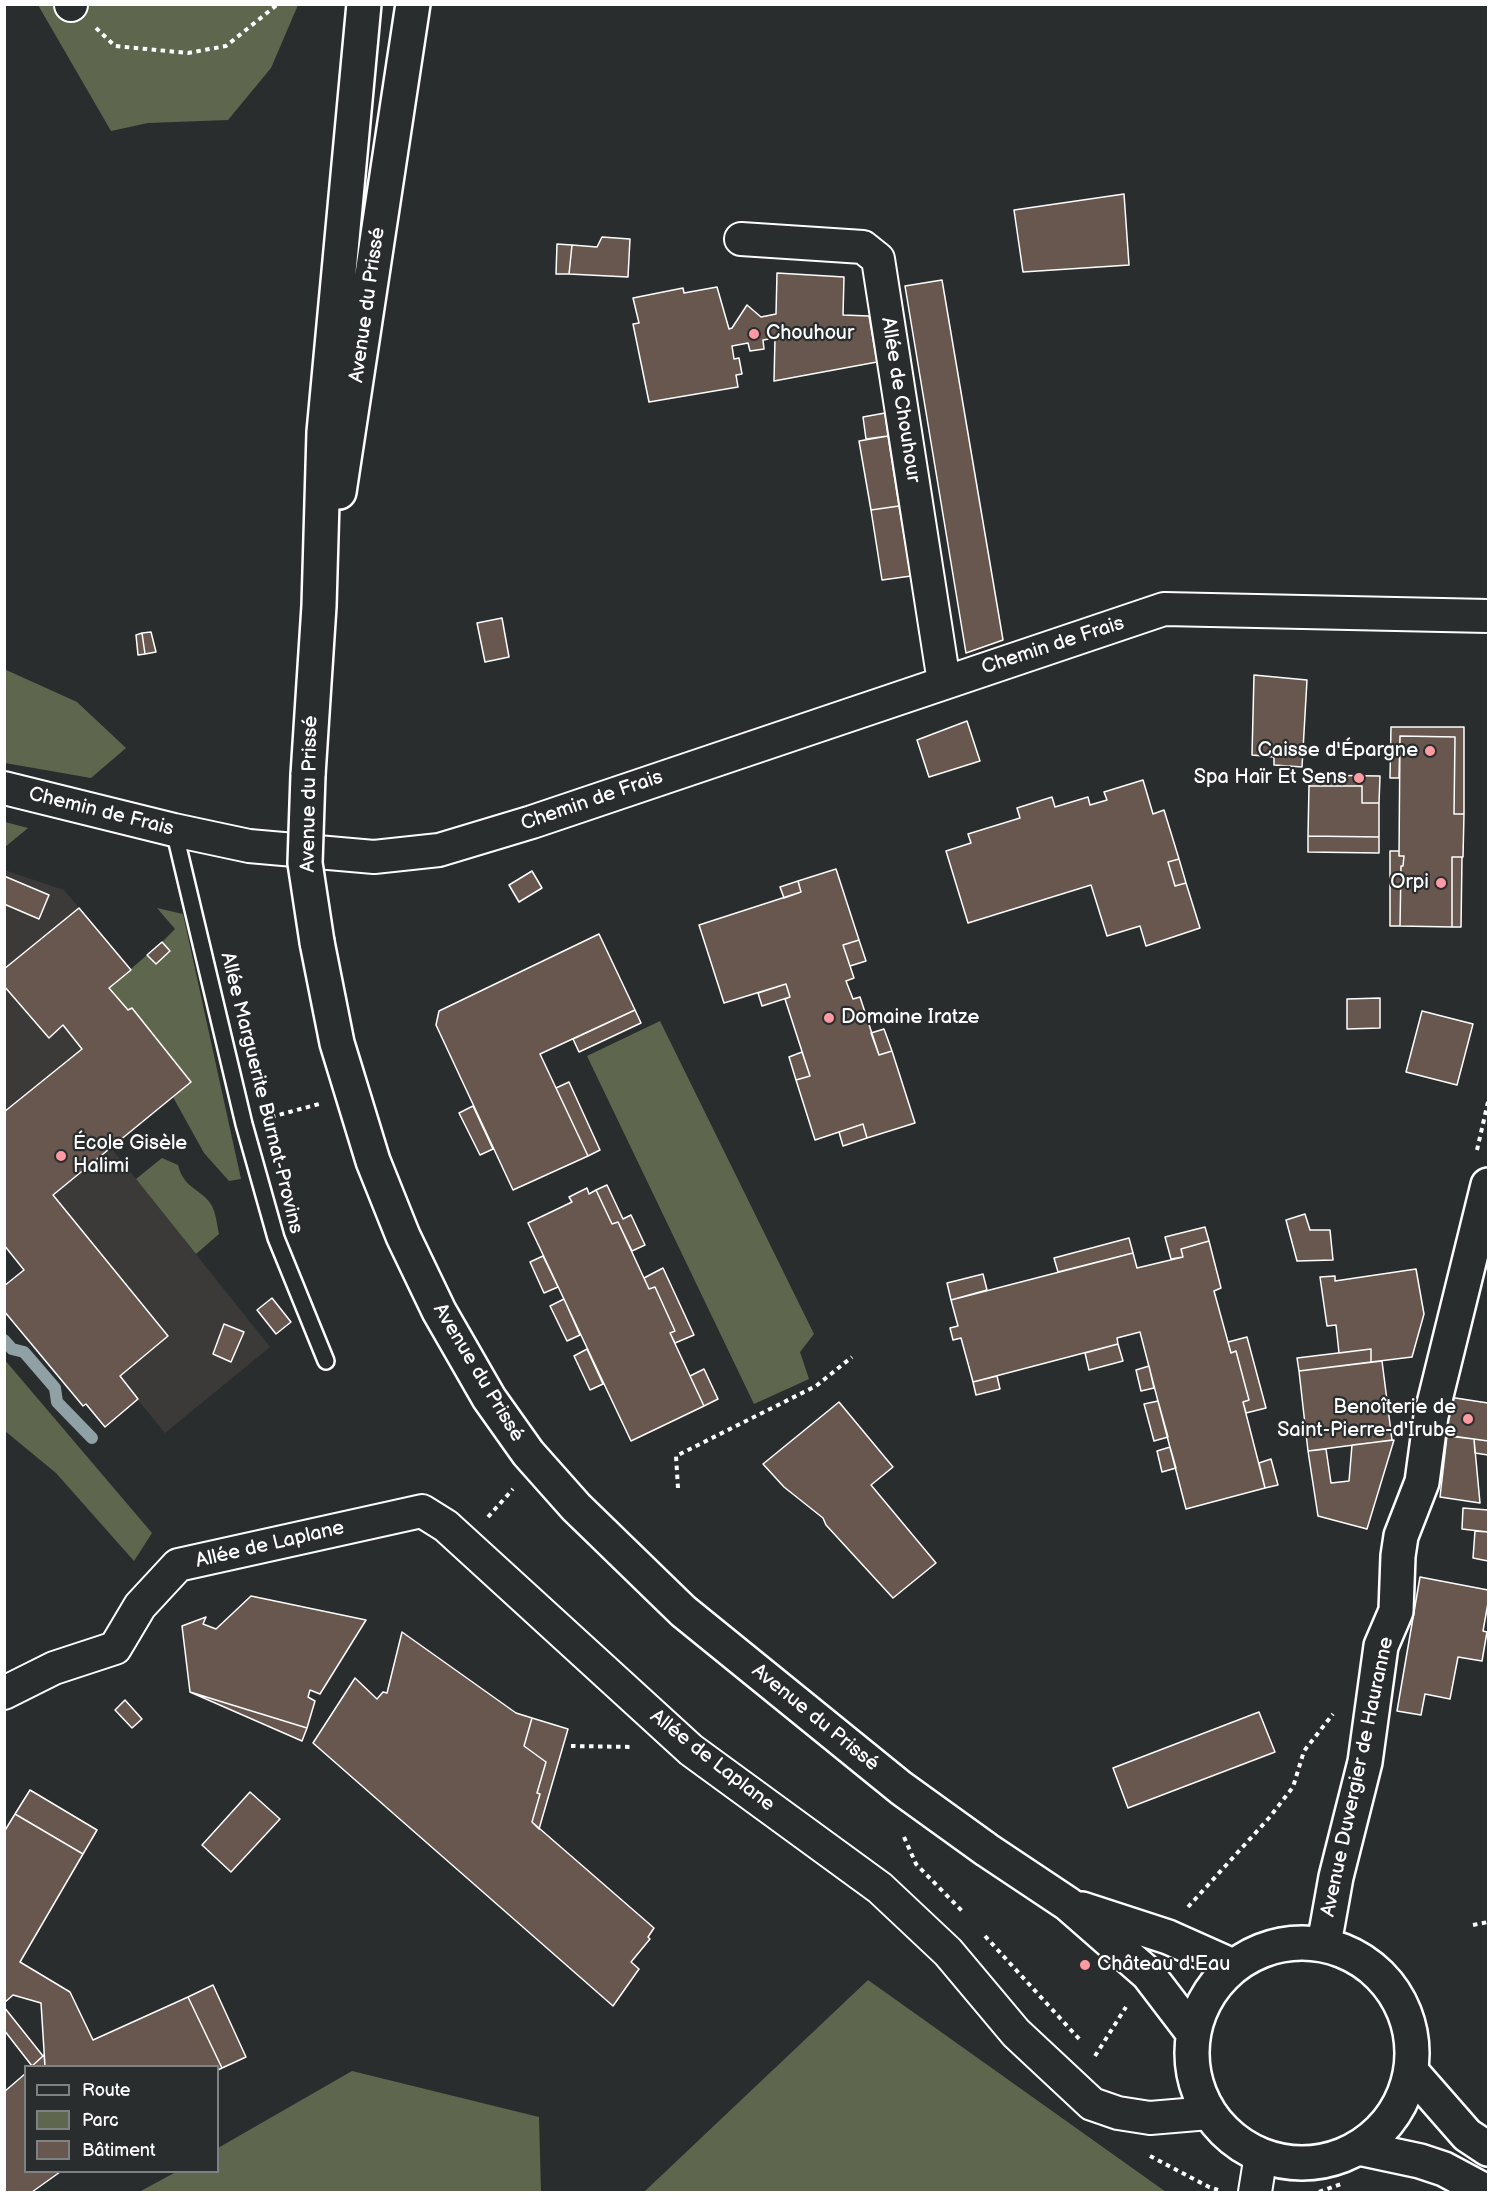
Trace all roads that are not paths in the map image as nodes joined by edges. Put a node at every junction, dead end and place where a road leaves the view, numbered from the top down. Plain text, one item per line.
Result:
1 (364, 4) edge
2 (413, 4) edge
3 (741, 239) dead end
4 (319, 606) junction
5 (1488, 616) edge
6 (944, 682) junction
7 (4, 788) edge
8 (174, 830) junction
9 (1488, 1185) edge
10 (326, 1361) dead end
11 (4, 1693) edge
12 (1068, 1904) junction
13 (1324, 1944) junction
14 (1233, 1966) junction
15 (1193, 2033) junction
16 (1412, 2071) junction
17 (1209, 2113) junction
18 (1359, 2148) junction
19 (1488, 2150) edge
20 (1261, 2155) junction
21 (1255, 2193) edge
22 (1487, 2193) edge

1 - 4 main road, Avenue du Prissé
2 - 4 main road, Avenue du Prissé
3 - 6 street, Allée de Chouhour
4 - 12 main road, Avenue du Prissé, bridge
5 - 6 street, Chemin de Frais
6 - 8 street, Chemin de Frais
7 - 8 street, Chemin de Frais
8 - 10 lane, Allée Marguerite Burnat-Provins
9 - 13 main road, Avenue Duvergier de Hauranne
11 - 17 street, Allée de Laplane
12 - 14 main road, Avenue du Prissé
12 - 15 main road, Avenue du Prissé
13 - 14 main road
13 - 16 main road
14 - 15 main road
15 - 17 main road
16 - 18 main road
16 - 19 main road
17 - 20 main road
18 - 20 main road
18 - 22 main road
20 - 21 street

